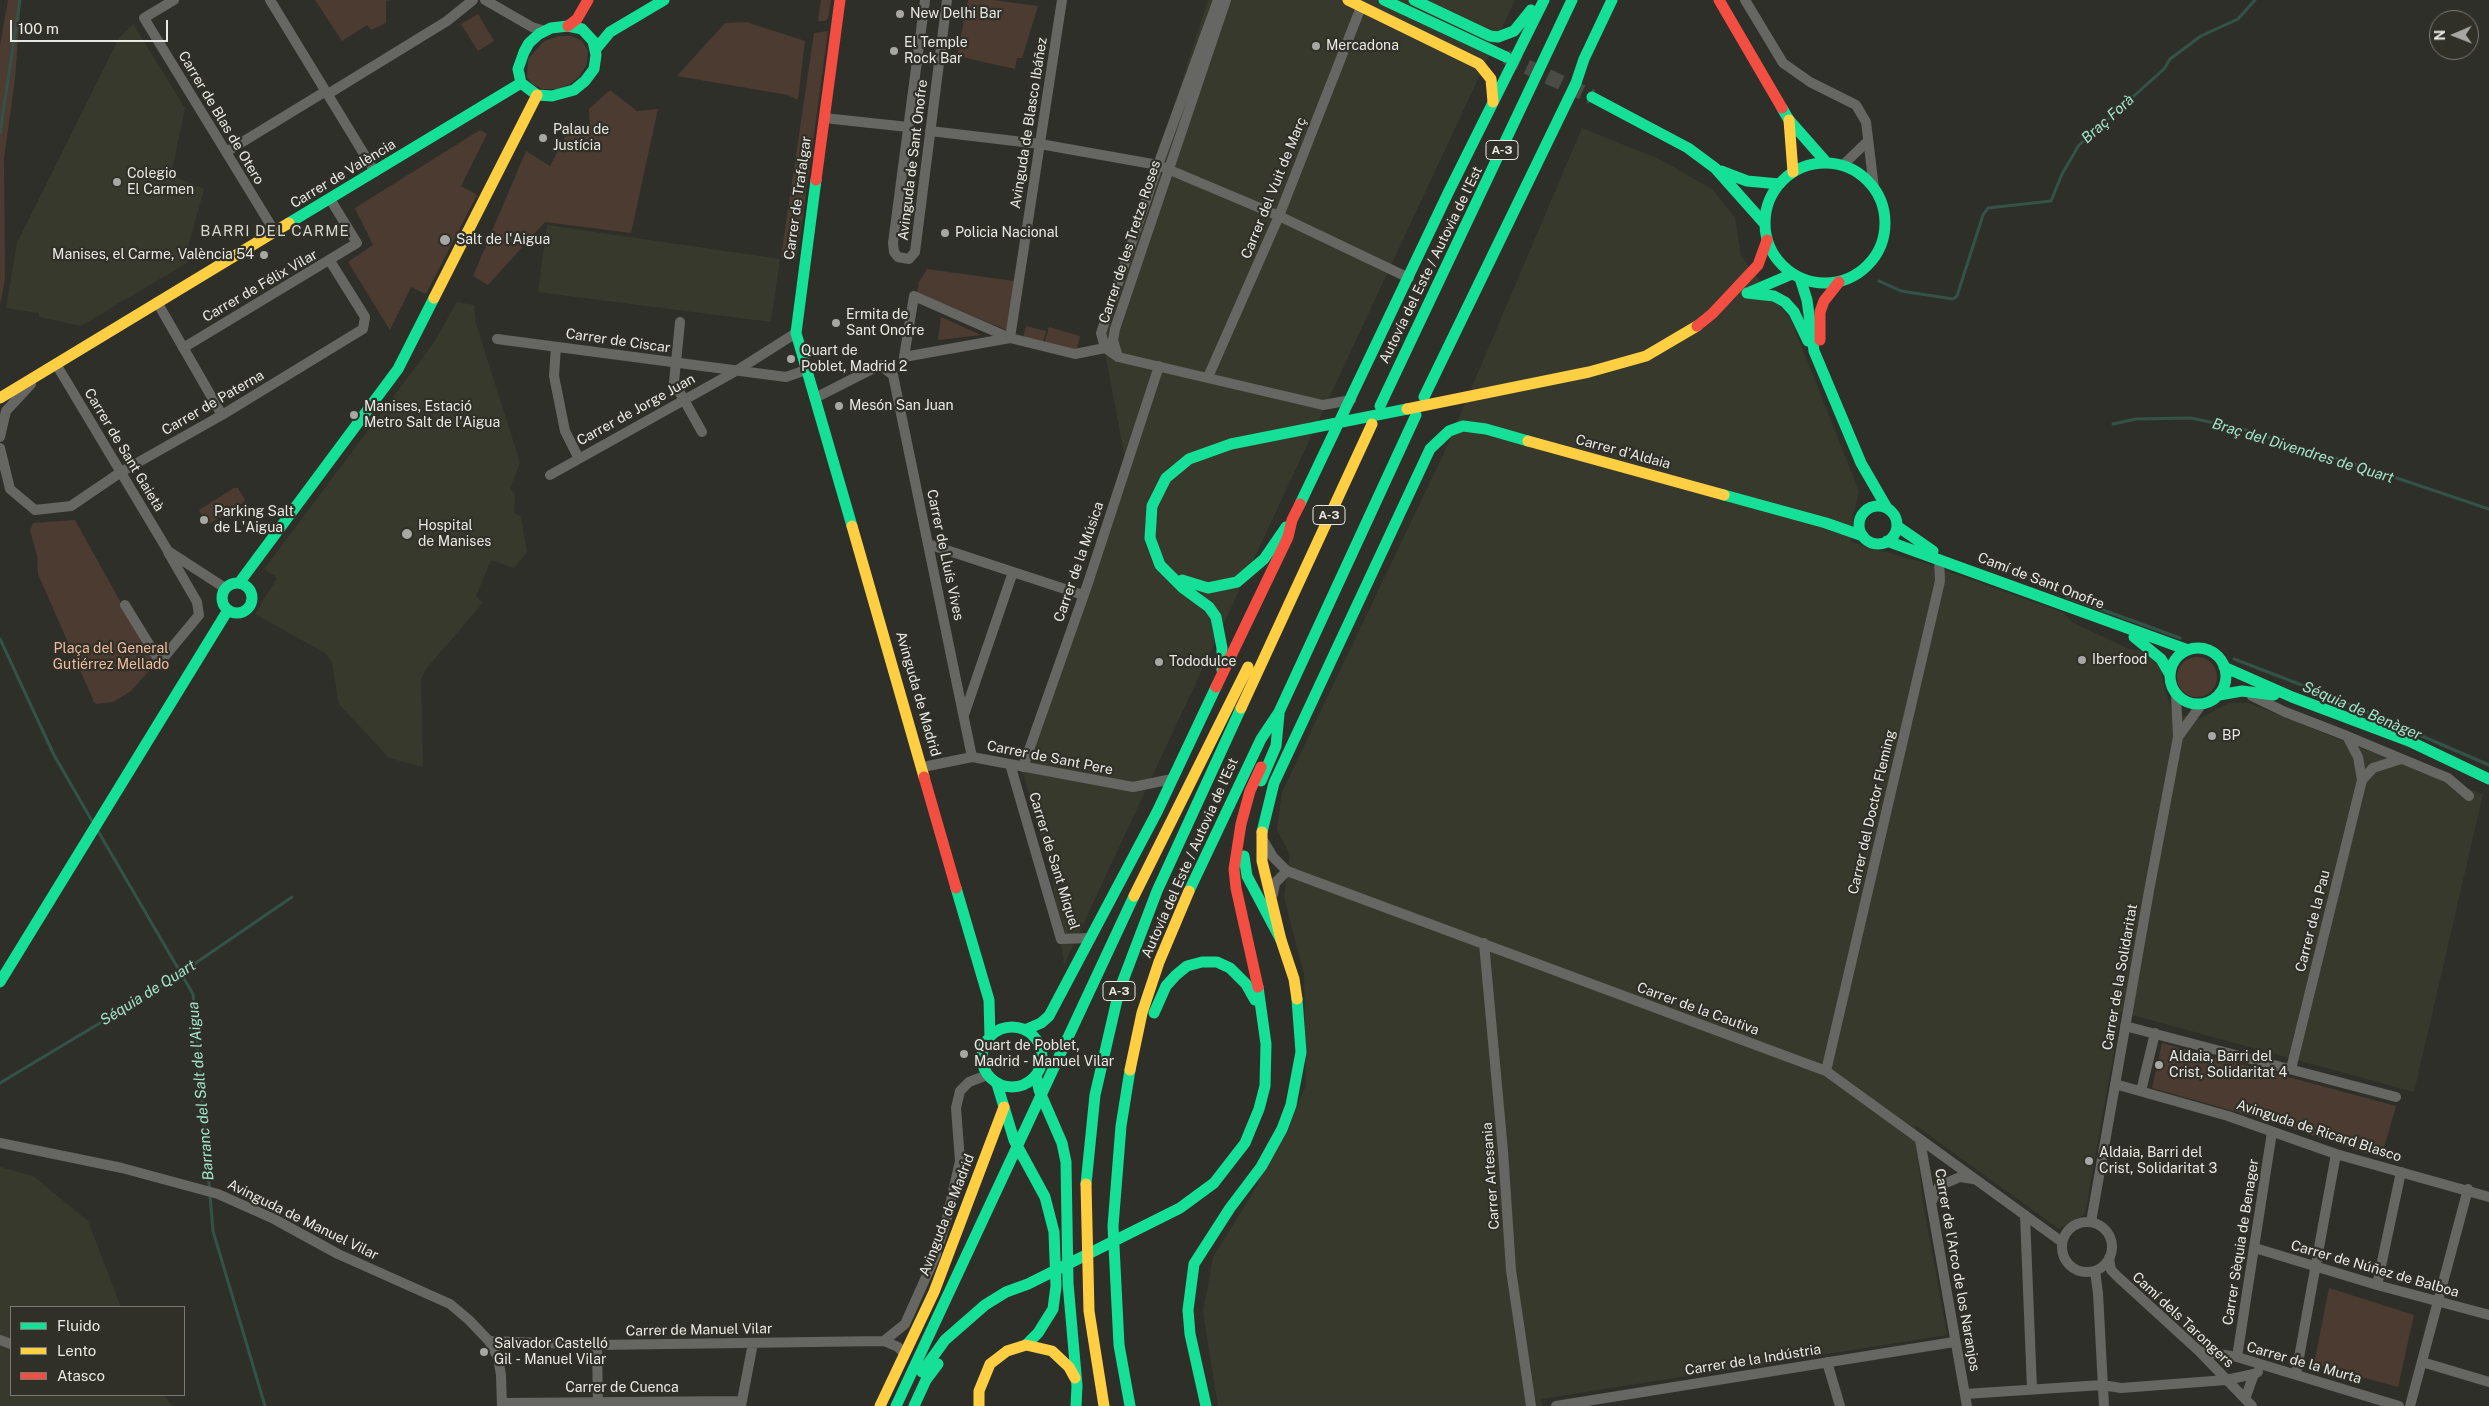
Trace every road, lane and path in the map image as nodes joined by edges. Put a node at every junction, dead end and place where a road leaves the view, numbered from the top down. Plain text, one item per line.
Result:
1 (174, 0) edge
2 (270, 0) edge
3 (473, 0) edge
4 (485, 0) edge
5 (588, 0) edge
6 (664, 0) edge
7 (840, 0) edge
8 (925, 0) edge
9 (946, 0) edge
10 (1062, 0) edge
11 (1218, 0) edge
12 (1226, 0) edge
13 (1348, 0) edge
14 (1384, 0) edge
15 (1414, 0) edge
16 (1572, 0) edge
17 (1612, 0) edge
18 (1624, 0) edge
19 (1718, 0) edge
20 (1745, 0) edge
21 (1543, 1) edge
22 (460, 5) edge
23 (1361, 7) junction
24 (568, 26) junction
25 (545, 31) junction
26 (596, 49) junction
27 (1506, 57) tunnel mouth
28 (521, 83) junction
29 (1576, 83) junction
30 (327, 92) junction
31 (537, 94) junction
32 (1592, 97) tunnel mouth
33 (1493, 104) junction
34 (824, 118) junction
35 (1789, 120) junction
36 (908, 127) junction
37 (930, 131) junction
38 (1868, 141) junction
39 (1040, 144) junction
40 (226, 152) junction
41 (1826, 162) junction
42 (1158, 165) junction
43 (1843, 165) junction
44 (1715, 168) junction
45 (1168, 171) junction
46 (375, 172) junction
47 (1793, 172) junction
48 (1779, 184) junction
49 (1874, 188) junction
50 (330, 199) junction
51 (1279, 216) junction
52 (1764, 223) junction
53 (275, 232) junction
54 (1767, 240) junction
55 (330, 261) junction
56 (1796, 276) junction
57 (1409, 278) junction
58 (1839, 282) junction
59 (1747, 293) junction
60 (157, 302) junction
61 (1712, 314) junction
62 (680, 322) dead end
63 (796, 333) junction
64 (1010, 338) junction
65 (497, 339) dead end
66 (556, 347) junction
67 (183, 348) junction
68 (1105, 348) junction
69 (1814, 351) junction
70 (1118, 357) junction
71 (676, 363) junction
72 (56, 364) junction
73 (1160, 366) junction
74 (806, 370) junction
75 (736, 371) junction
76 (1823, 372) junction
77 (40, 375) junction
78 (1208, 378) junction
79 (1424, 397) dead end
80 (0, 398) edge
81 (814, 398) junction
82 (683, 400) junction
83 (1351, 400) junction
84 (1323, 405) junction
85 (1380, 406) dead end
86 (222, 415) junction
87 (1416, 415) dead end
88 (1372, 424) dead end
89 (702, 432) dead end
90 (0, 437) edge
91 (1328, 444) junction
92 (0, 448) edge
93 (578, 457) junction
94 (1861, 463) junction
95 (121, 472) junction
96 (550, 475) dead end
97 (1887, 508) junction
98 (1863, 516) junction
99 (1292, 520) junction
100 (1826, 523) junction
101 (1897, 526) junction
102 (1863, 536) junction
103 (1888, 541) junction
104 (928, 544) junction
105 (168, 551) junction
106 (1944, 561) junction
107 (1013, 572) junction
108 (1169, 574) junction
109 (239, 582) junction
110 (225, 588) junction
111 (1083, 595) junction
112 (125, 605) dead end
113 (1286, 606) junction
114 (228, 610) junction
115 (2123, 628) junction
116 (2188, 650) junction
117 (2224, 667) junction
118 (2169, 673) junction
119 (1222, 674) junction
120 (2242, 691) junction
121 (2176, 695) junction
122 (2219, 695) junction
123 (2292, 697) junction
124 (2201, 705) junction
125 (1279, 712) junction
126 (964, 716) junction
127 (2347, 736) junction
128 (2178, 737) junction
129 (1276, 738) junction
130 (972, 757) junction
131 (2400, 759) junction
132 (1010, 764) junction
133 (923, 767) junction
134 (1023, 767) junction
135 (1172, 779) junction
136 (2489, 779) edge
137 (2362, 780) junction
138 (2469, 796) dead end
139 (1261, 837) junction
140 (1287, 871) junction
141 (1271, 900) junction
142 (1091, 938) junction
143 (1281, 940) junction
144 (1484, 943) junction
145 (0, 982) edge
146 (989, 1000) junction
147 (1261, 1012) junction
148 (2125, 1026) junction
149 (1009, 1028) junction
150 (1025, 1030) junction
151 (2154, 1033) junction
152 (990, 1037) junction
153 (1137, 1042) junction
154 (2291, 1069) junction
155 (1826, 1071) junction
156 (987, 1075) junction
157 (1036, 1075) junction
158 (997, 1084) junction
159 (2115, 1084) junction
160 (2141, 1091) junction
161 (2396, 1097) dead end
162 (1004, 1107) junction
163 (2272, 1132) junction
164 (1920, 1140) junction
165 (0, 1143) edge
166 (2336, 1154) junction
167 (2402, 1172) junction
168 (1976, 1180) junction
169 (2468, 1190) junction
170 (2489, 1197) edge
171 (1931, 1203) junction
172 (2025, 1215) junction
173 (2091, 1222) junction
174 (2062, 1242) junction
175 (2255, 1248) junction
176 (2102, 1265) junction
177 (2315, 1266) junction
178 (1028, 1284) junction
179 (2377, 1285) junction
180 (2438, 1302) junction
181 (2489, 1315) edge
182 (489, 1341) junction
183 (884, 1341) junction
184 (1954, 1342) junction
185 (753, 1343) junction
186 (596, 1345) junction
187 (1026, 1345) junction
188 (2199, 1351) junction
189 (905, 1354) junction
190 (2237, 1357) junction
191 (1827, 1362) junction
192 (2422, 1362) junction
193 (2268, 1366) junction
194 (2254, 1374) junction
195 (2296, 1374) junction
196 (1075, 1379) junction
197 (2226, 1380) junction
198 (2489, 1382) edge
199 (2102, 1385) junction
200 (2032, 1389) junction
201 (1965, 1394) junction
202 (2249, 1403) edge
203 (502, 1404) edge
204 (598, 1404) edge
205 (742, 1404) edge
206 (2394, 1405) edge
207 (880, 1406) edge
208 (896, 1406) edge
209 (904, 1406) edge
210 (914, 1406) edge
211 (979, 1406) edge
212 (1076, 1406) edge
213 (1104, 1406) edge
214 (1130, 1406) edge
215 (1206, 1406) edge
216 (1531, 1406) edge
217 (1556, 1406) edge
218 (1840, 1406) edge
219 (1967, 1406) edge
220 (2104, 1406) edge
221 (2410, 1406) edge

1 - 40 street, Carrer de Blas de Otero
2 - 30 street
3 - 22 street
4 - 25 street
5 - 24 main road
6 - 26 main road
7 - 34 main road, Carrer de Trafalgar
8 - 36 street, Avinguda de Sant Onofre
9 - 37 street, Avinguda de Sant Onofre
10 - 39 street, Avinguda de Blasco Ibáñez
11 - 42 street, Carrer de les Tretze Roses
12 - 45 street, Carrer de les Tretze Roses
13 - 23 main road
14 - 27 main road
15 - 21 main road
16 - 85 main road, Autovía del Este / Autovia de l'Est / A-3
17 - 29 main road, A-3
18 - 29 main road
19 - 35 main road
20 - 38 street
21 - 33 main road
22 - 30 street
23 - 33 main road
23 - 51 street, Carrer del Vuit de Març
24 - 25 main road
24 - 26 main road
25 - 28 main road
26 - 31 main road
28 - 31 main road
28 - 46 main road, Carrer de València
29 - 79 main road, A-3
30 - 40 street
30 - 46 street
31 - 109 main road
32 - 44 main road
33 - 57 main road
34 - 36 street
34 - 63 main road, Carrer de Trafalgar
35 - 41 main road
35 - 47 main road
36 - 37 street, Avinguda de Sant Onofre
37 - 39 street
38 - 43 street
38 - 49 street
39 - 42 street
39 - 64 street, Avinguda de Blasco Ibáñez
40 - 53 street, Carrer de Blas de Otero
41 - 43 main road
41 - 47 main road
42 - 45 street
42 - 68 street, Carrer de les Tretze Roses
43 - 49 main road
44 - 48 main road
44 - 52 main road
45 - 51 street
45 - 70 street, Carrer de les Tretze Roses
46 - 50 main road, Carrer de València
47 - 48 main road
48 - 52 main road
49 - 58 main road
50 - 53 main road, Carrer de València
50 - 55 street, Carrer de Félix Vilar
51 - 57 street
51 - 78 street, Carrer del Vuit de Març
52 - 54 main road
53 - 60 main road, Carrer de València
54 - 56 main road
54 - 61 main road
55 - 67 street, Carrer de Félix Vilar
55 - 86 street, Carrer de Paterna
56 - 58 main road
56 - 59 main road
56 - 69 main road
57 - 83 main road
58 - 76 main road
59 - 61 main road
59 - 69 main road
60 - 67 street
60 - 72 main road, Carrer de València
61 - 108 main road
62 - 71 street
63 - 74 main road, Carrer de Trafalgar
63 - 75 street, Carrer de Jorge Juan
64 - 64 street
64 - 68 street
65 - 66 street, Carrer de Ciscar
66 - 71 street, Carrer de Ciscar
66 - 93 street
67 - 86 street
68 - 70 street
69 - 76 main road
70 - 73 street
71 - 75 street, Carrer de Ciscar
71 - 82 street
72 - 77 main road, Carrer de València
72 - 95 street, Carrer de Sant Gaietà
73 - 78 street
73 - 111 street, Carrer de la Música
74 - 75 street, Carrer de Ciscar
74 - 81 main road, Carrer de Trafalgar
75 - 82 street, Carrer de Jorge Juan
76 - 94 main road
77 - 80 main road, Carrer de València
77 - 90 street
78 - 84 street
81 - 104 street, Carrer de Lluís Vives
81 - 133 main road, Avinguda de Madrid
82 - 89 street
82 - 93 street, Carrer de Jorge Juan
83 - 84 street
83 - 91 main road
84 - 91 street
86 - 95 street, Carrer de Paterna
87 - 125 main road, Autovía del Este / Autovia de l'Est / A-3
88 - 113 main road, Autovía del Este / Autovia de l'Est / A-3
91 - 99 main road
92 - 95 street, Carrer de Paterna
93 - 96 street, Carrer de Jorge Juan
94 - 97 main road
94 - 98 main road
95 - 105 street, Carrer de Sant Gaietà
97 - 98 main road
97 - 101 main road
98 - 100 main road, Carrer d'Aldaia
98 - 102 main road
99 - 108 main road
99 - 119 main road
100 - 102 main road, Carrer d'Aldaia
100 - 139 main road, Carrer d'Aldaia
101 - 103 main road
101 - 106 main road, Camí de Sant Onofre
102 - 103 main road
103 - 106 main road, Camí de Sant Onofre
104 - 107 street
104 - 126 street, Carrer de Lluís Vives
105 - 110 street, Carrer de Sant Gaietà
105 - 112 street, Carrer de Sant Gaietà
106 - 115 main road, Camí de Sant Onofre
106 - 155 street, Carrer del Doctor Fleming
107 - 111 street
107 - 126 street
108 - 119 main road
109 - 110 main road
109 - 114 main road
110 - 114 main road
111 - 134 street, Carrer de la Música
113 - 208 main road
113 - 213 main road, Autovía del Este / Autovia de l'Est / A-3
114 - 145 main road
115 - 116 main road, Camí de Sant Onofre
115 - 118 main road, Camí de Sant Onofre
116 - 117 main road
116 - 118 main road
117 - 122 main road
117 - 123 main road
118 - 121 main road
119 - 135 main road
120 - 122 main road
120 - 123 main road
120 - 127 street
121 - 124 main road
121 - 128 street, Carrer de la Solidaritat
122 - 124 main road
123 - 136 main road
124 - 128 street, Carrer de la Solidaritat
125 - 129 main road
125 - 153 main road, Autovía del Este / Autovia de l'Est / A-3
126 - 130 street, Carrer de Lluís Vives
127 - 131 street
127 - 137 street
128 - 148 street, Carrer de la Solidaritat
129 - 143 main road
129 - 147 main road
130 - 132 street, Carrer de Sant Pere
130 - 133 street, Carrer de Sant Pere
131 - 137 street
131 - 138 street
132 - 134 street, Carrer de Sant Pere
132 - 142 street, Carrer de Sant Miquel
133 - 146 main road, Avinguda de Madrid
134 - 135 street, Carrer de Sant Pere
135 - 142 main road
137 - 154 street, Carrer de la Pau
139 - 140 street
139 - 141 main road, Carrer d'Aldaia
140 - 141 street
140 - 144 street, Carrer de la Cautiva
141 - 143 main road, Carrer d'Aldaia
142 - 150 main road
143 - 215 main road
144 - 155 street, Carrer de la Cautiva
144 - 216 street, Carrer Artesania
146 - 149 main road, Avinguda de Madrid
146 - 152 main road, Avinguda de Madrid
147 - 153 main road
147 - 178 main road
148 - 151 street
148 - 159 street, Carrer de la Solidaritat
149 - 150 main road
149 - 152 main road
150 - 157 main road
151 - 154 street
151 - 160 street
152 - 156 main road
153 - 214 main road, Autovía del Este / Autovia de l'Est / A-3
154 - 161 street
155 - 164 street, Carrer de la Cautiva
156 - 158 main road
156 - 183 street, Avinguda de Madrid
157 - 158 main road
157 - 196 main road
158 - 162 main road
159 - 160 street, Avinguda de Ricard Blasco
159 - 173 street, Carrer de la Solidaritat
160 - 163 street, Avinguda de Ricard Blasco
162 - 187 main road
162 - 189 main road, Avinguda de Madrid
163 - 166 street, Avinguda de Ricard Blasco
163 - 175 street, Carrer Sèquia de Benager
164 - 168 street, Carrer de la Cautiva
164 - 171 street, Carrer de l'Arco de los Naranjos
165 - 182 street, Avinguda de Manuel Vilar
166 - 167 street, Avinguda de Ricard Blasco
166 - 177 street
167 - 169 street, Avinguda de Ricard Blasco
167 - 179 street
168 - 171 street
168 - 172 street, Carrer de la Cautiva
169 - 170 street, Avinguda de Ricard Blasco
169 - 180 street
171 - 184 street, Carrer de l'Arco de los Naranjos
172 - 174 street, Carrer de la Cautiva
172 - 200 street
173 - 174 street
173 - 176 street
174 - 176 street
175 - 177 street, Carrer de Núñez de Balboa
175 - 190 street, Carrer Sèquia de Benager
176 - 188 street, Camí dels Tarongers
176 - 199 street
177 - 179 street, Carrer de Núñez de Balboa
177 - 195 street
178 - 209 main road
178 - 210 main road
179 - 180 street, Carrer de Núñez de Balboa
180 - 181 street, Carrer de Núñez de Balboa
180 - 192 street
182 - 186 street, Carrer de Manuel Vilar
182 - 203 street, Avinguda de Manuel Vilar
183 - 185 street, Carrer de Manuel Vilar
183 - 189 street
184 - 191 street, Carrer de la Indústria
184 - 201 street, Carrer de l'Arco de los Naranjos
185 - 186 street, Carrer de Manuel Vilar
185 - 205 street
186 - 204 street
187 - 196 main road
187 - 211 main road
188 - 190 street, Carrer de la Murta
188 - 197 street, Camí dels Tarongers
189 - 207 main road, Avinguda de Madrid
190 - 193 street, Carrer de la Murta
191 - 217 street, Carrer de la Indústria
191 - 218 street
192 - 198 street
192 - 221 street
193 - 194 street
193 - 195 street, Carrer de la Murta
194 - 197 street
194 - 202 street, Camí dels Tarongers
195 - 206 street, Carrer de la Murta
196 - 212 main road
197 - 199 street
197 - 202 street, Camí dels Tarongers
199 - 200 street
199 - 220 street
200 - 201 street
201 - 219 street, Carrer de l'Arco de los Naranjos
203 - 204 street, Carrer de Cuenca
204 - 205 street, Carrer de Cuenca

